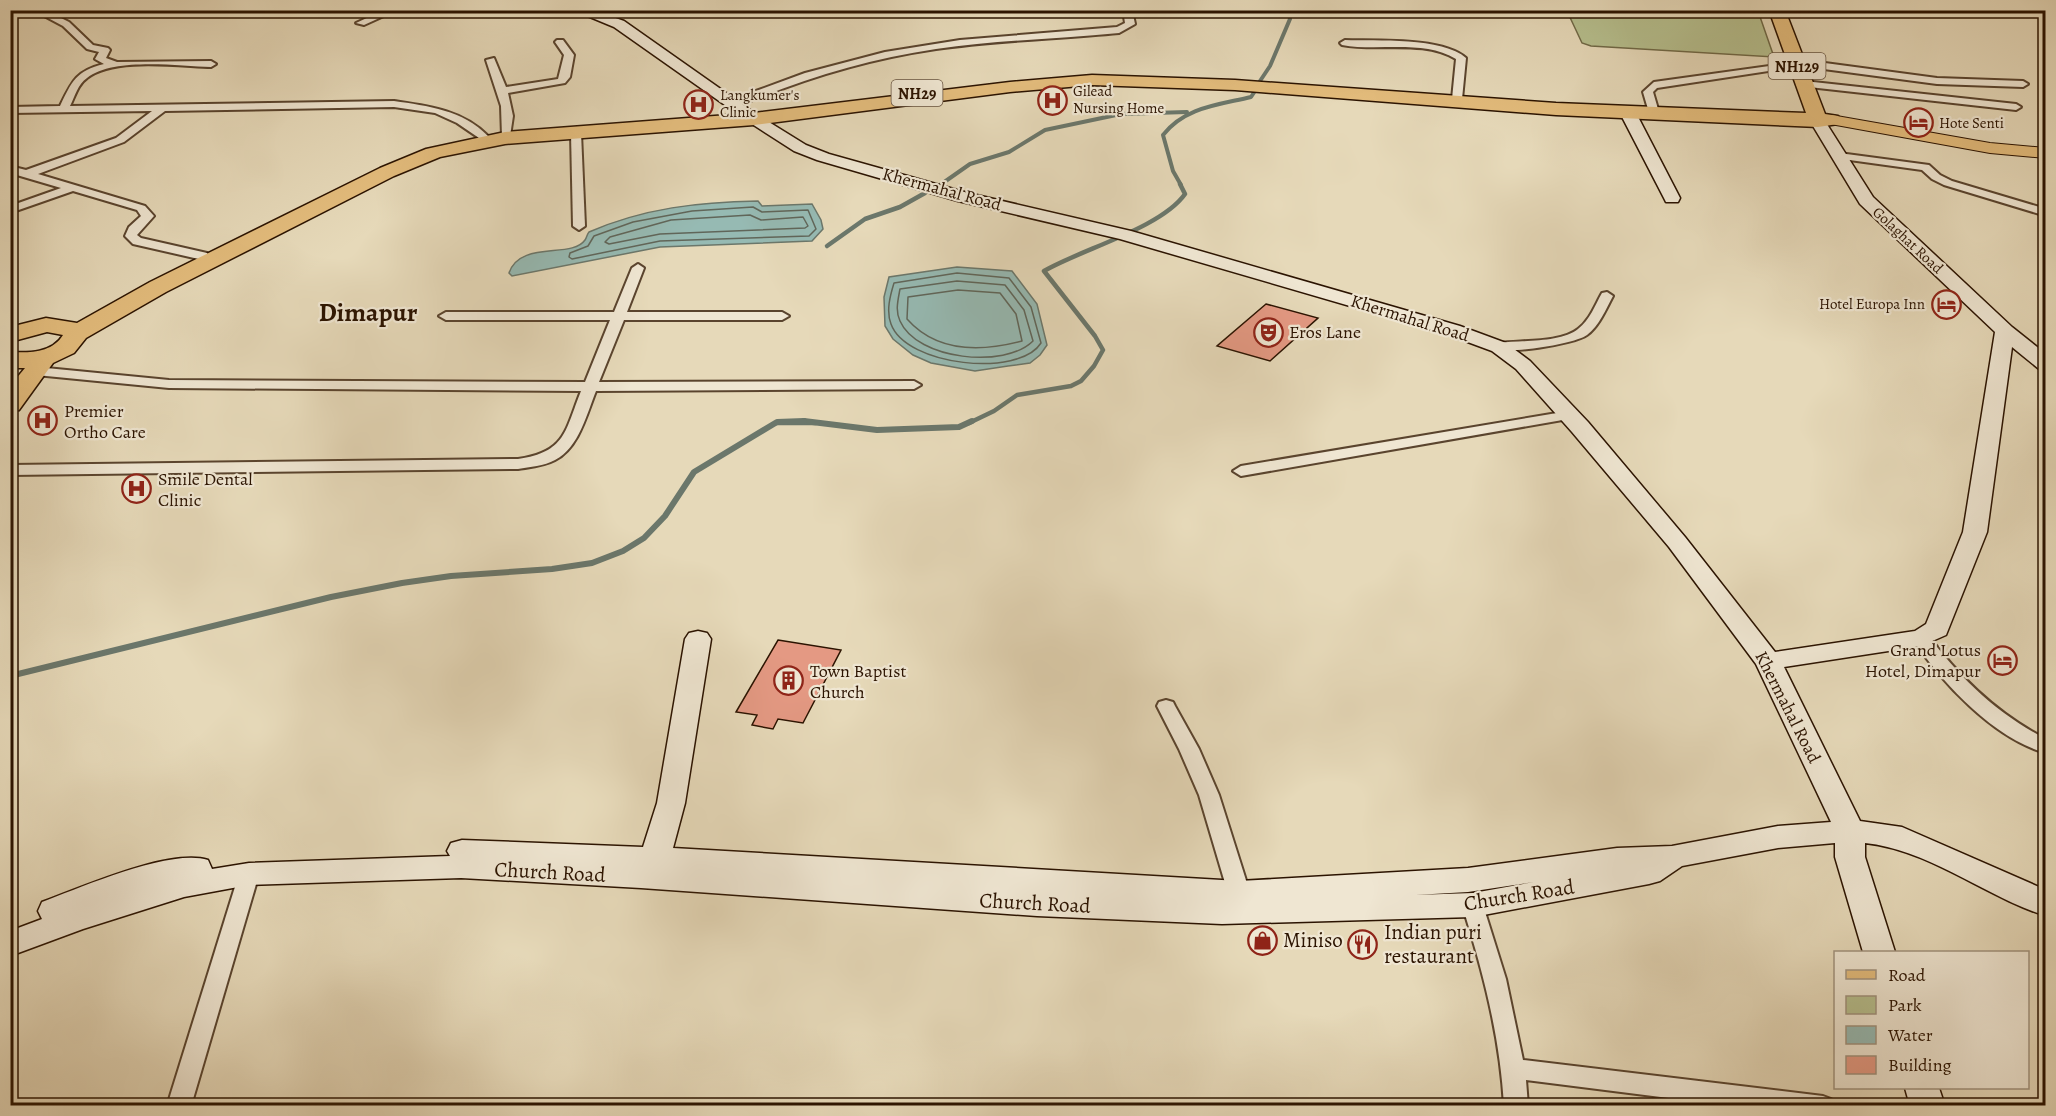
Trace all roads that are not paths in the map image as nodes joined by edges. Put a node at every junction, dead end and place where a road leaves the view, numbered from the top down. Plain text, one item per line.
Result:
1 (37, 10) edge
2 (393, 10) edge
3 (579, 10) edge
4 (1127, 10) edge
5 (1777, 10) edge
6 (361, 22) dead end
7 (560, 42) dead end
8 (1345, 43) dead end
9 (491, 60) dead end
10 (1796, 63) junction
11 (114, 64) junction
12 (212, 64) dead end
13 (1804, 84) junction
14 (2023, 84) dead end
15 (501, 91) junction
16 (1457, 99) junction
17 (2016, 107) dead end
18 (162, 108) junction
19 (1653, 109) junction
20 (10, 110) edge
21 (63, 110) junction
22 (745, 112) junction
23 (1628, 113) junction
24 (1822, 119) junction
25 (576, 133) junction
26 (506, 134) junction
27 (483, 136) junction
28 (2046, 153) edge
29 (1839, 156) junction
30 (10, 169) edge
31 (26, 174) junction
32 (70, 188) junction
33 (1672, 198) dead end
34 (10, 210) edge
35 (2046, 213) edge
36 (579, 226) dead end
37 (203, 256) junction
38 (638, 268) dead end
39 (1607, 296) dead end
40 (446, 316) dead end
41 (782, 316) dead end
42 (618, 317) junction
43 (69, 330) junction
44 (2005, 331) junction
45 (12, 334) edge
46 (1499, 346) junction
47 (2046, 365) edge
48 (24, 366) edge
49 (591, 385) junction
50 (914, 385) dead end
51 (10, 404) edge
52 (1569, 415) junction
53 (10, 470) edge
54 (1241, 471) dead end
55 (1921, 638) junction
56 (698, 639) dead end
57 (1768, 661) junction
58 (1166, 706) dead end
59 (2046, 747) edge
60 (1850, 831) junction
61 (1674, 856) junction
62 (655, 858) junction
63 (249, 874) junction
64 (1239, 893) junction
65 (2046, 904) edge
66 (1473, 905) junction
67 (10, 927) edge
68 (10, 944) edge
69 (1879, 951) edge
70 (1514, 1070) junction
71 (1922, 1089) edge
72 (179, 1106) edge
73 (1516, 1106) edge
74 (1823, 1106) edge
75 (1928, 1106) edge

1 - 11 street
2 - 6 street
3 - 22 main road, Khermahal Road
4 - 22 street
5 - 10 highway, NH129
7 - 15 street
8 - 16 street
9 - 15 street
10 - 13 highway, NH129
10 - 14 street
10 - 19 street
11 - 12 street
11 - 21 street
13 - 17 street
13 - 24 highway, NH129
15 - 26 street
16 - 19 highway, NH29
16 - 22 highway, NH29
18 - 21 street
18 - 27 street
18 - 31 street
19 - 24 highway, NH29
20 - 21 street
22 - 23 highway, NH29
22 - 25 highway, NH29
22 - 26 highway, NH29
22 - 46 main road, Khermahal Road
23 - 24 highway, NH29
23 - 33 main road
24 - 28 main road
24 - 29 main road, Golaghat Road
25 - 36 street
25 - 43 highway, NH29
26 - 27 highway, NH29
27 - 37 highway, NH29
29 - 35 street
29 - 44 main road, Golaghat Road
30 - 31 street
31 - 32 street
32 - 34 street
32 - 37 street
37 - 43 highway, NH29
38 - 42 street
39 - 46 street
40 - 42 street
41 - 42 street
42 - 49 street
43 - 45 highway, NH29
43 - 48 highway, NH29
44 - 47 main road, Golaghat Road
44 - 55 main road
46 - 52 main road, Khermahal Road
48 - 49 street
48 - 51 highway
49 - 50 street
49 - 53 street
52 - 54 street
52 - 57 main road, Khermahal Road
55 - 57 main road
55 - 59 street
56 - 62 main road
57 - 60 main road, Khermahal Road
58 - 64 street
60 - 61 main road, Church Road
60 - 65 main road, Church Road
60 - 69 main road
61 - 64 main road
61 - 66 main road, Church Road
62 - 64 main road
62 - 67 main road
63 - 66 main road, Church Road
63 - 68 main road, Church Road
63 - 72 street
66 - 70 street
70 - 73 street
70 - 74 street
71 - 75 main road

